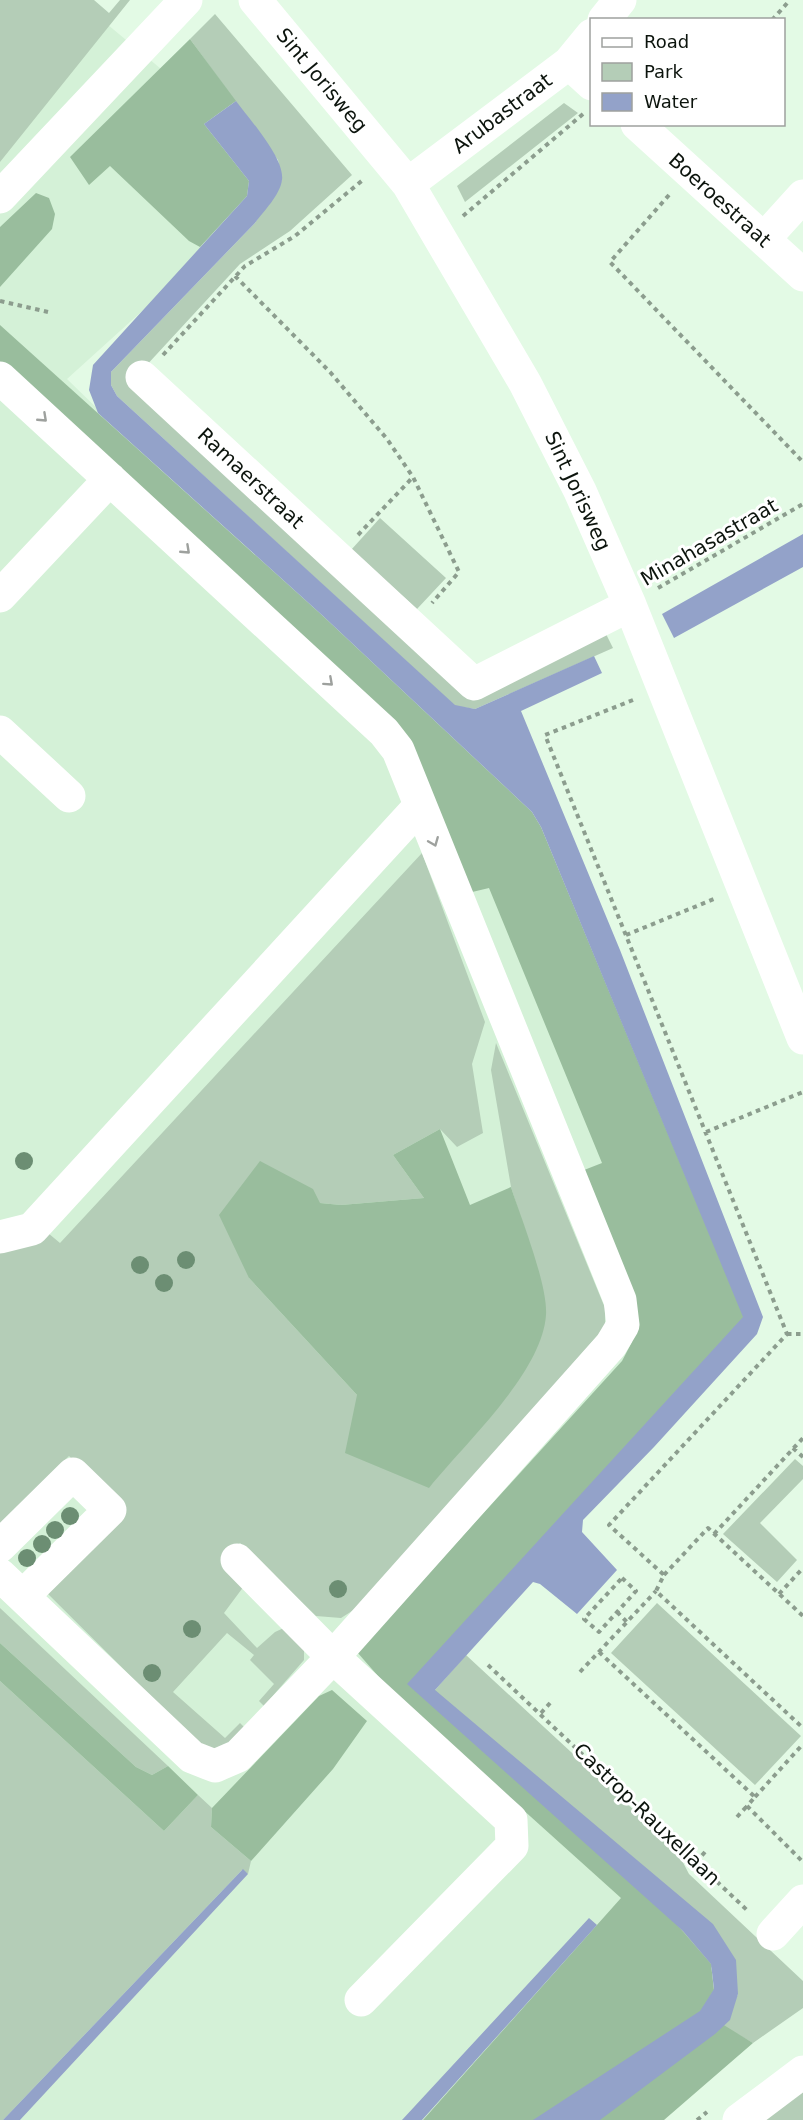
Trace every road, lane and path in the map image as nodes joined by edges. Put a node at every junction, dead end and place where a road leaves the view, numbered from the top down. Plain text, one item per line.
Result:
1 (186, 0) edge
2 (255, 0) edge
3 (620, 0) edge
4 (790, 0) edge
5 (606, 18) edge
6 (774, 18) edge
7 (590, 38) edge
8 (580, 73) edge
9 (590, 107) edge
10 (639, 126) edge
11 (387, 159) junction
12 (689, 172) junction
13 (408, 184) junction
14 (803, 196) edge
15 (0, 197) edge
16 (439, 236) junction
17 (764, 239) junction
18 (803, 275) edge
19 (235, 276) junction
20 (0, 301) edge
21 (48, 312) dead end
22 (142, 377) joint
23 (0, 378) edge
24 (803, 462) edge
25 (413, 477) junction
26 (110, 479) junction
27 (803, 504) edge
28 (338, 557) junction
29 (0, 596) edge
30 (630, 605) junction
31 (413, 627) junction
32 (665, 688) junction
33 (0, 732) edge
34 (69, 796) dead end
35 (420, 806) junction
36 (743, 887) junction
37 (626, 935) junction
38 (803, 1038) edge
39 (803, 1092) edge
40 (706, 1131) junction
41 (0, 1237) edge
42 (788, 1334) junction
43 (803, 1334) edge
44 (803, 1438) edge
45 (794, 1448) junction
46 (803, 1457) edge
47 (714, 1534) junction
48 (0, 1546) edge
49 (237, 1560) dead end
50 (803, 1568) edge
51 (664, 1575) junction
52 (12, 1586) edge
53 (656, 1591) junction
54 (779, 1594) junction
55 (617, 1612) junction
56 (803, 1616) edge
57 (627, 1622) junction
58 (599, 1652) junction
59 (333, 1657) junction
60 (488, 1665) dead end
61 (580, 1672) dead end
62 (551, 1702) dead end
63 (541, 1713) junction
64 (803, 1728) edge
65 (803, 1744) edge
66 (755, 1797) junction
67 (747, 1806) junction
68 (737, 1817) dead end
69 (705, 1852) dead end
70 (696, 1862) junction
71 (803, 1862) edge
72 (803, 1901) edge
73 (773, 1934) joint
74 (361, 2000) dead end
75 (803, 2072) edge
76 (739, 2120) edge

1 - 15 street
2 - 11 street, Sint Jorisweg
3 - 5 street
4 - 6 path
7 - 8 street, Arubastraat
8 - 13 street, Arubastraat
9 - 16 path
10 - 12 street, Boeroestraat
11 - 13 street, Sint Jorisweg
11 - 19 path
12 - 17 street, Boeroestraat
12 - 24 path
13 - 16 street, Sint Jorisweg
14 - 17 street
16 - 30 street, Sint Jorisweg
17 - 18 street, Boeroestraat
19 - 22 path
19 - 25 path
20 - 21 path
22 - 28 street, Ramaerstraat
23 -> 26 street
25 - 28 path
25 - 31 path
26 - 29 street
26 -> 35 street
27 - 30 path, Minahasastraat
28 - 31 street, Ramaerstraat
30 - 31 street, Ramaerstraat
30 - 32 street, Sint Jorisweg
32 - 36 street, Sint Jorisweg
32 - 37 path
33 - 34 street
35 - 41 street
35 -> 59 street
36 - 37 path
36 - 38 street, Sint Jorisweg
37 - 40 path
39 - 40 path
40 - 42 path
42 - 43 path
42 - 51 path
44 - 45 path
45 - 46 path
45 - 47 path
47 - 51 path
47 - 54 path
48 - 52 street
49 - 59 street
50 - 54 path
51 - 53 path
52 - 59 street
53 - 57 path
53 - 64 path
54 - 56 path
55 - 55 path
55 - 57 path
57 - 58 path
58 - 61 path
58 - 66 path
59 - 74 street
60 - 63 path, Castrop-Rauxellaan
62 - 63 path
63 - 70 path, Castrop-Rauxellaan
65 - 66 path
66 - 67 path
67 - 68 path
67 - 71 path
69 - 70 path
70 - 73 path, Castrop-Rauxellaan
72 - 73 street
75 - 76 street

